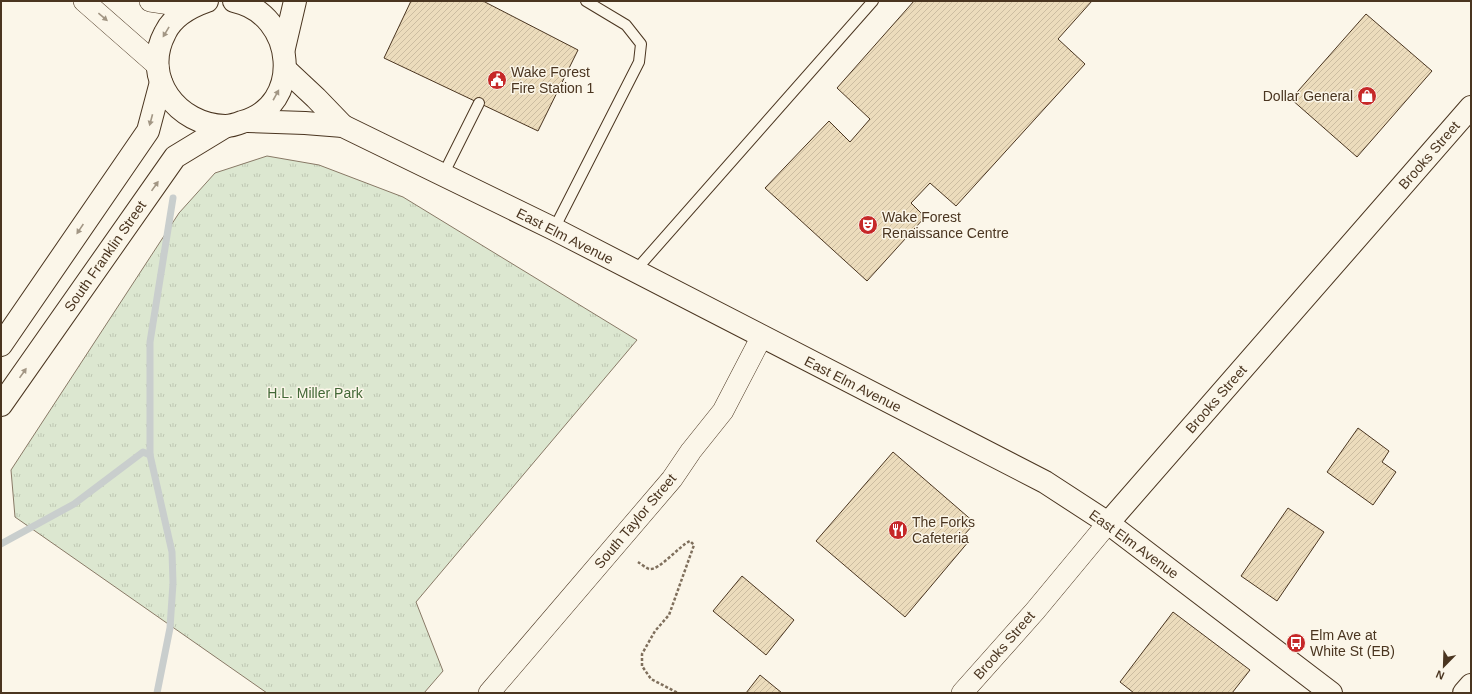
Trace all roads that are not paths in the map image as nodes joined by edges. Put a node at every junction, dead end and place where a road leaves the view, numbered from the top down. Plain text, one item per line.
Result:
1 (84, 1) edge
2 (150, 1) edge
3 (234, 1) edge
4 (295, 1) edge
5 (586, 1) edge
6 (873, 1) edge
7 (199, 4) edge
8 (284, 48) junction
9 (285, 69) junction
10 (159, 74) junction
11 (479, 103) dead end
12 (1471, 107) edge
13 (248, 121) junction
14 (226, 126) junction
15 (342, 126) junction
16 (443, 175) junction
17 (554, 230) junction
18 (635, 271) junction
19 (762, 336) junction
20 (1, 345) edge
21 (1, 405) edge
22 (1108, 523) junction
23 (1471, 685) edge
24 (489, 693) edge
25 (962, 693) edge
26 (1331, 693) edge
27 (1464, 693) edge

1 -> 10 street
2 - 7 street
3 - 8 street
4 - 8 street
5 - 17 lane
6 - 18 lane
7 -> 10 street
8 - 9 street
13 -> 9 street
9 - 15 street, East Elm Avenue
10 - 14 street
10 -> 20 street
11 - 16 lane
12 - 22 street, Brooks Street
13 - 14 street
13 - 15 street, East Elm Avenue
21 -> 14 street, South Franklin Street
15 - 16 street, East Elm Avenue
16 - 17 street, East Elm Avenue
17 - 18 street, East Elm Avenue
18 - 19 street, East Elm Avenue
19 - 22 street, East Elm Avenue
19 - 24 street, South Taylor Street
22 - 25 street, Brooks Street
22 - 26 street, East Elm Avenue
23 - 27 street

